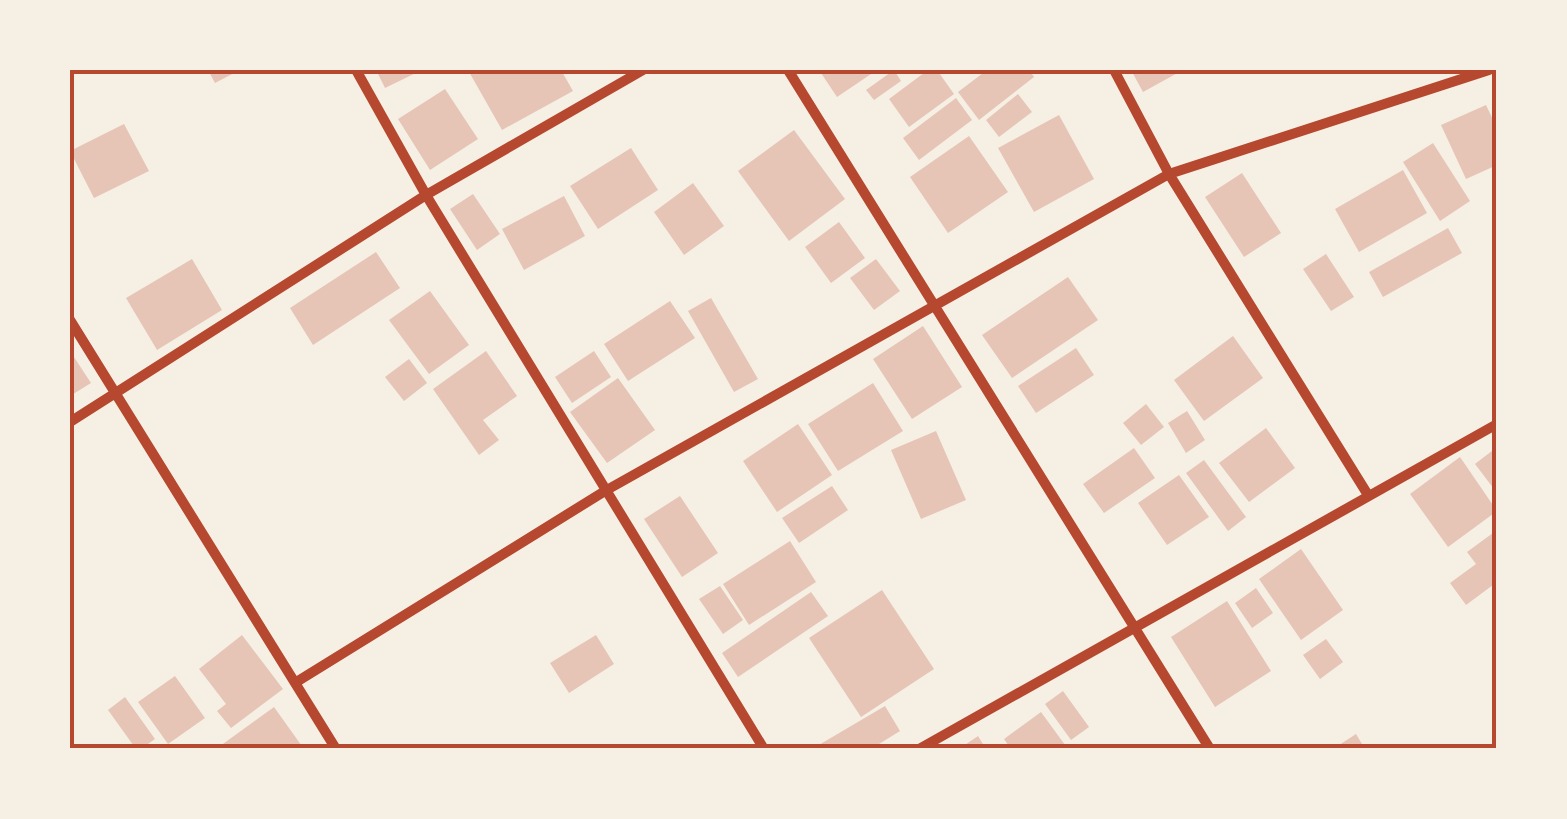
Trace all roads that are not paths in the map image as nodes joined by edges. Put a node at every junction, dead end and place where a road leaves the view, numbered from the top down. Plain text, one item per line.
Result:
1 (356, 70) edge
2 (643, 70) edge
3 (788, 70) edge
4 (1114, 70) edge
5 (1490, 70) edge
6 (1169, 174) junction
7 (426, 195) junction
8 (934, 304) junction
9 (70, 320) edge
10 (115, 395) junction
11 (70, 422) edge
12 (1497, 424) edge
13 (605, 491) junction
14 (1368, 495) junction
15 (1133, 626) junction
16 (298, 681) junction
17 (336, 749) edge
18 (764, 749) edge
19 (919, 749) edge
20 (1210, 749) edge

1 - 7 street
2 - 7 street
3 - 8 street
4 - 6 street
5 - 6 street
6 - 8 street
6 - 14 street
7 - 10 street
7 - 13 street
8 - 13 street
8 - 15 street
9 - 10 street
10 - 11 street
10 - 16 street
12 - 14 street
13 - 16 street
13 - 18 street
14 - 15 street
15 - 19 street
15 - 20 street
16 - 17 street

